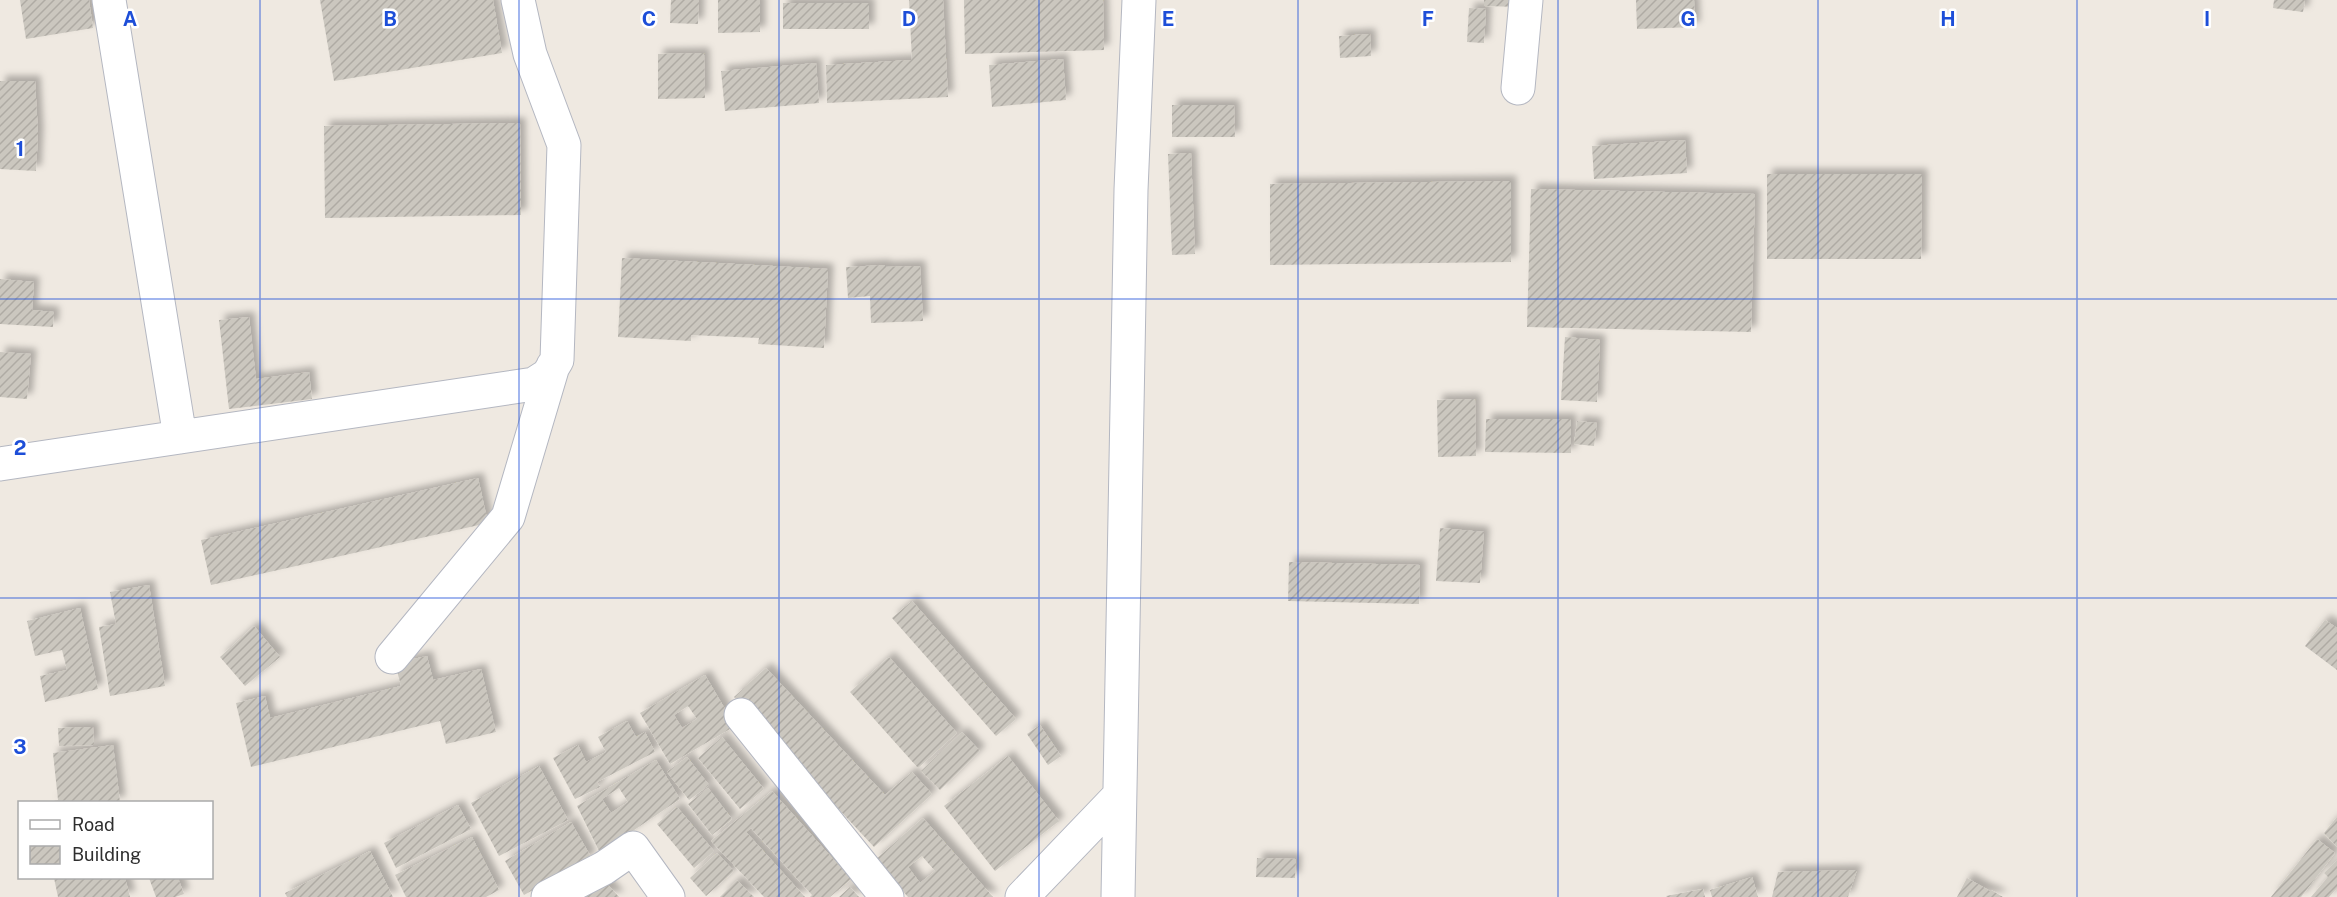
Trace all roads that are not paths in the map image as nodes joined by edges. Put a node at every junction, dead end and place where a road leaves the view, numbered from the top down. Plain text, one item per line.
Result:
1 (109, 0) edge
2 (518, 0) edge
3 (1139, 0) edge
4 (1526, 0) edge
5 (1518, 88) dead end
6 (553, 366) junction
7 (180, 437) junction
8 (0, 464) edge
9 (392, 657) dead end
10 (741, 715) dead end
11 (1118, 797) junction
12 (548, 897) edge
13 (668, 897) edge
14 (887, 897) edge
15 (1022, 897) edge
16 (1118, 897) edge

1 - 7 street
2 - 6 street
3 - 11 street
4 - 5 street
6 - 7 street
6 - 9 street
7 - 8 street
10 - 14 street
11 - 15 street
11 - 16 street
12 - 13 street

